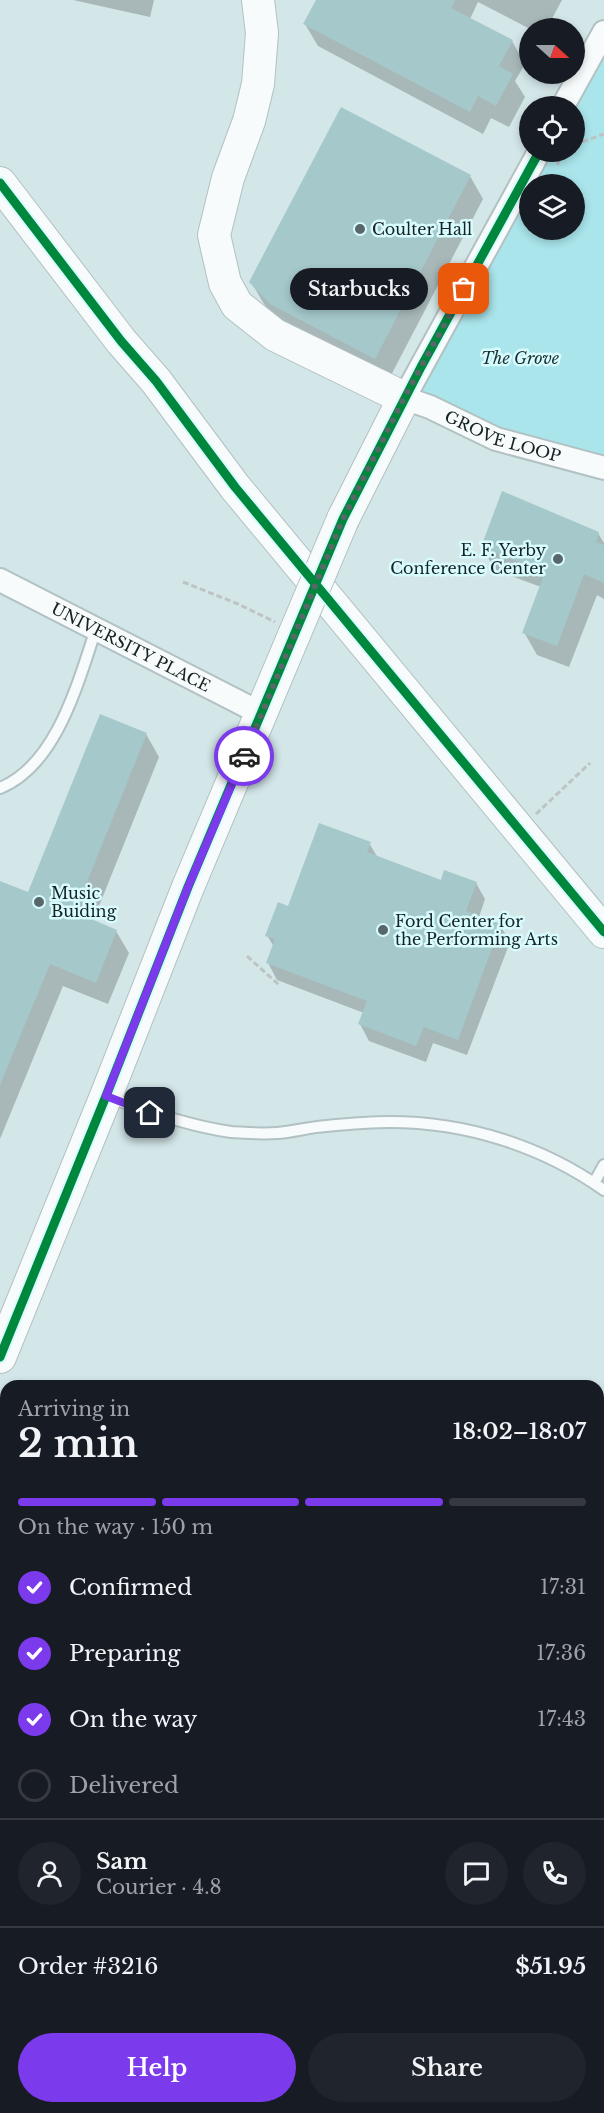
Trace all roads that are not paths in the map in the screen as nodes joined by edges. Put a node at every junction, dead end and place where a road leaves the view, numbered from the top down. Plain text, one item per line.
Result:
1 (258, 0) edge
2 (604, 32) edge
3 (569, 96) edge
4 (534, 162) edge
5 (0, 183) edge
6 (404, 398) junction
7 (604, 468) edge
8 (0, 580) edge
9 (96, 629) junction
10 (262, 714) junction
11 (0, 788) edge
12 (604, 932) edge
13 (106, 1096) junction
14 (604, 1165) edge
15 (594, 1183) junction
16 (604, 1190) edge
17 (0, 1357) edge

1 - 6 street
2 - 3 street
4 - 6 street
5 - 12 street
6 - 7 street, GROVE LOOP
6 - 10 street, bridge
8 - 9 street, UNIVERSITY PLACE
9 - 10 street, UNIVERSITY PLACE
9 - 11 lane
10 - 13 street
13 - 15 lane
13 - 17 street
14 - 15 lane
15 - 16 lane

